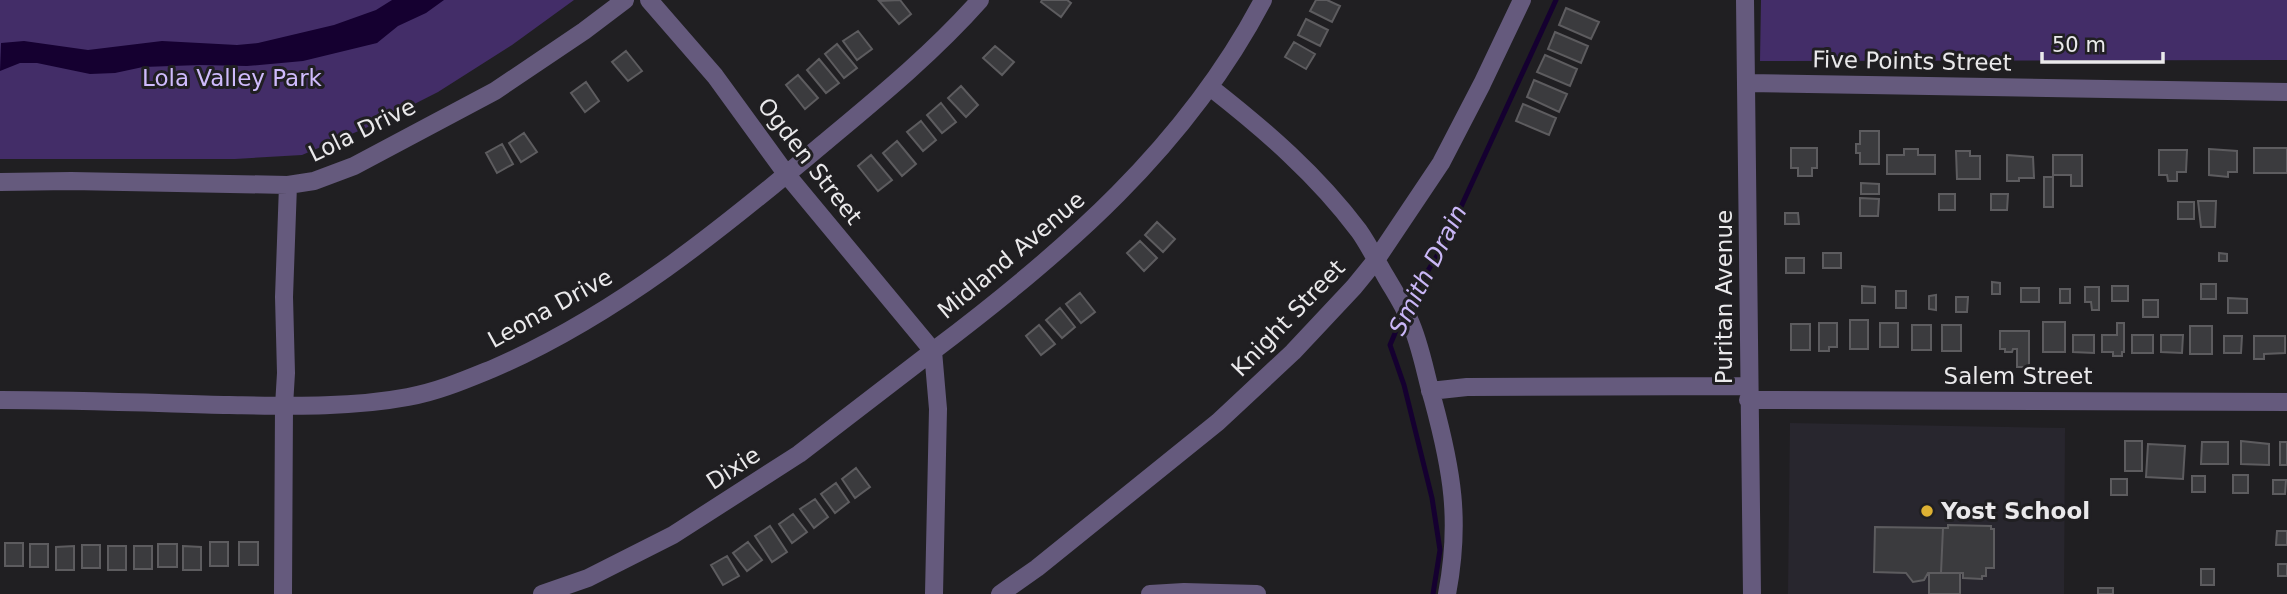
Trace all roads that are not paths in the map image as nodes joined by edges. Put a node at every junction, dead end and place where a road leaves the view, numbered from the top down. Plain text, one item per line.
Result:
1 (625, 0) edge
2 (649, 0) edge
3 (981, 0) edge
4 (1263, 0) edge
5 (1522, 0) edge
6 (1745, 0) edge
7 (1747, 83) junction
8 (1210, 88) junction
9 (2287, 92) edge
10 (787, 175) junction
11 (0, 182) edge
12 (288, 185) junction
13 (1376, 260) junction
14 (933, 351) junction
15 (1430, 391) junction
16 (1749, 393) junction
17 (0, 400) edge
18 (2287, 402) edge
19 (284, 405) junction
20 (283, 594) edge
21 (542, 594) edge
22 (934, 594) edge
23 (1000, 594) edge
24 (1150, 594) edge
25 (1258, 594) edge
26 (1447, 594) edge
27 (1752, 594) edge

1 - 12 street, Lola Drive
2 - 10 street, Ogden Street
3 - 10 street, Leona Drive
4 - 8 street, Midland Avenue
5 - 13 street, Knight Street
6 - 7 street, Puritan Avenue
7 - 9 street, Five Points Street
7 - 16 street, Puritan Avenue
8 - 13 street
8 - 14 street, Midland Avenue
10 - 14 street, Ogden Street
10 - 19 street, Leona Drive
11 - 12 street, Lola Drive
12 - 19 street
13 - 15 street
13 - 23 street, Knight Street
14 - 21 street, Dixie
14 - 22 street, Midland Avenue
15 - 16 street, Salem Street
15 - 26 street
16 - 18 street, Salem Street
16 - 27 street, Puritan Avenue
17 - 19 street, Leona Drive
19 - 20 street
24 - 25 street

